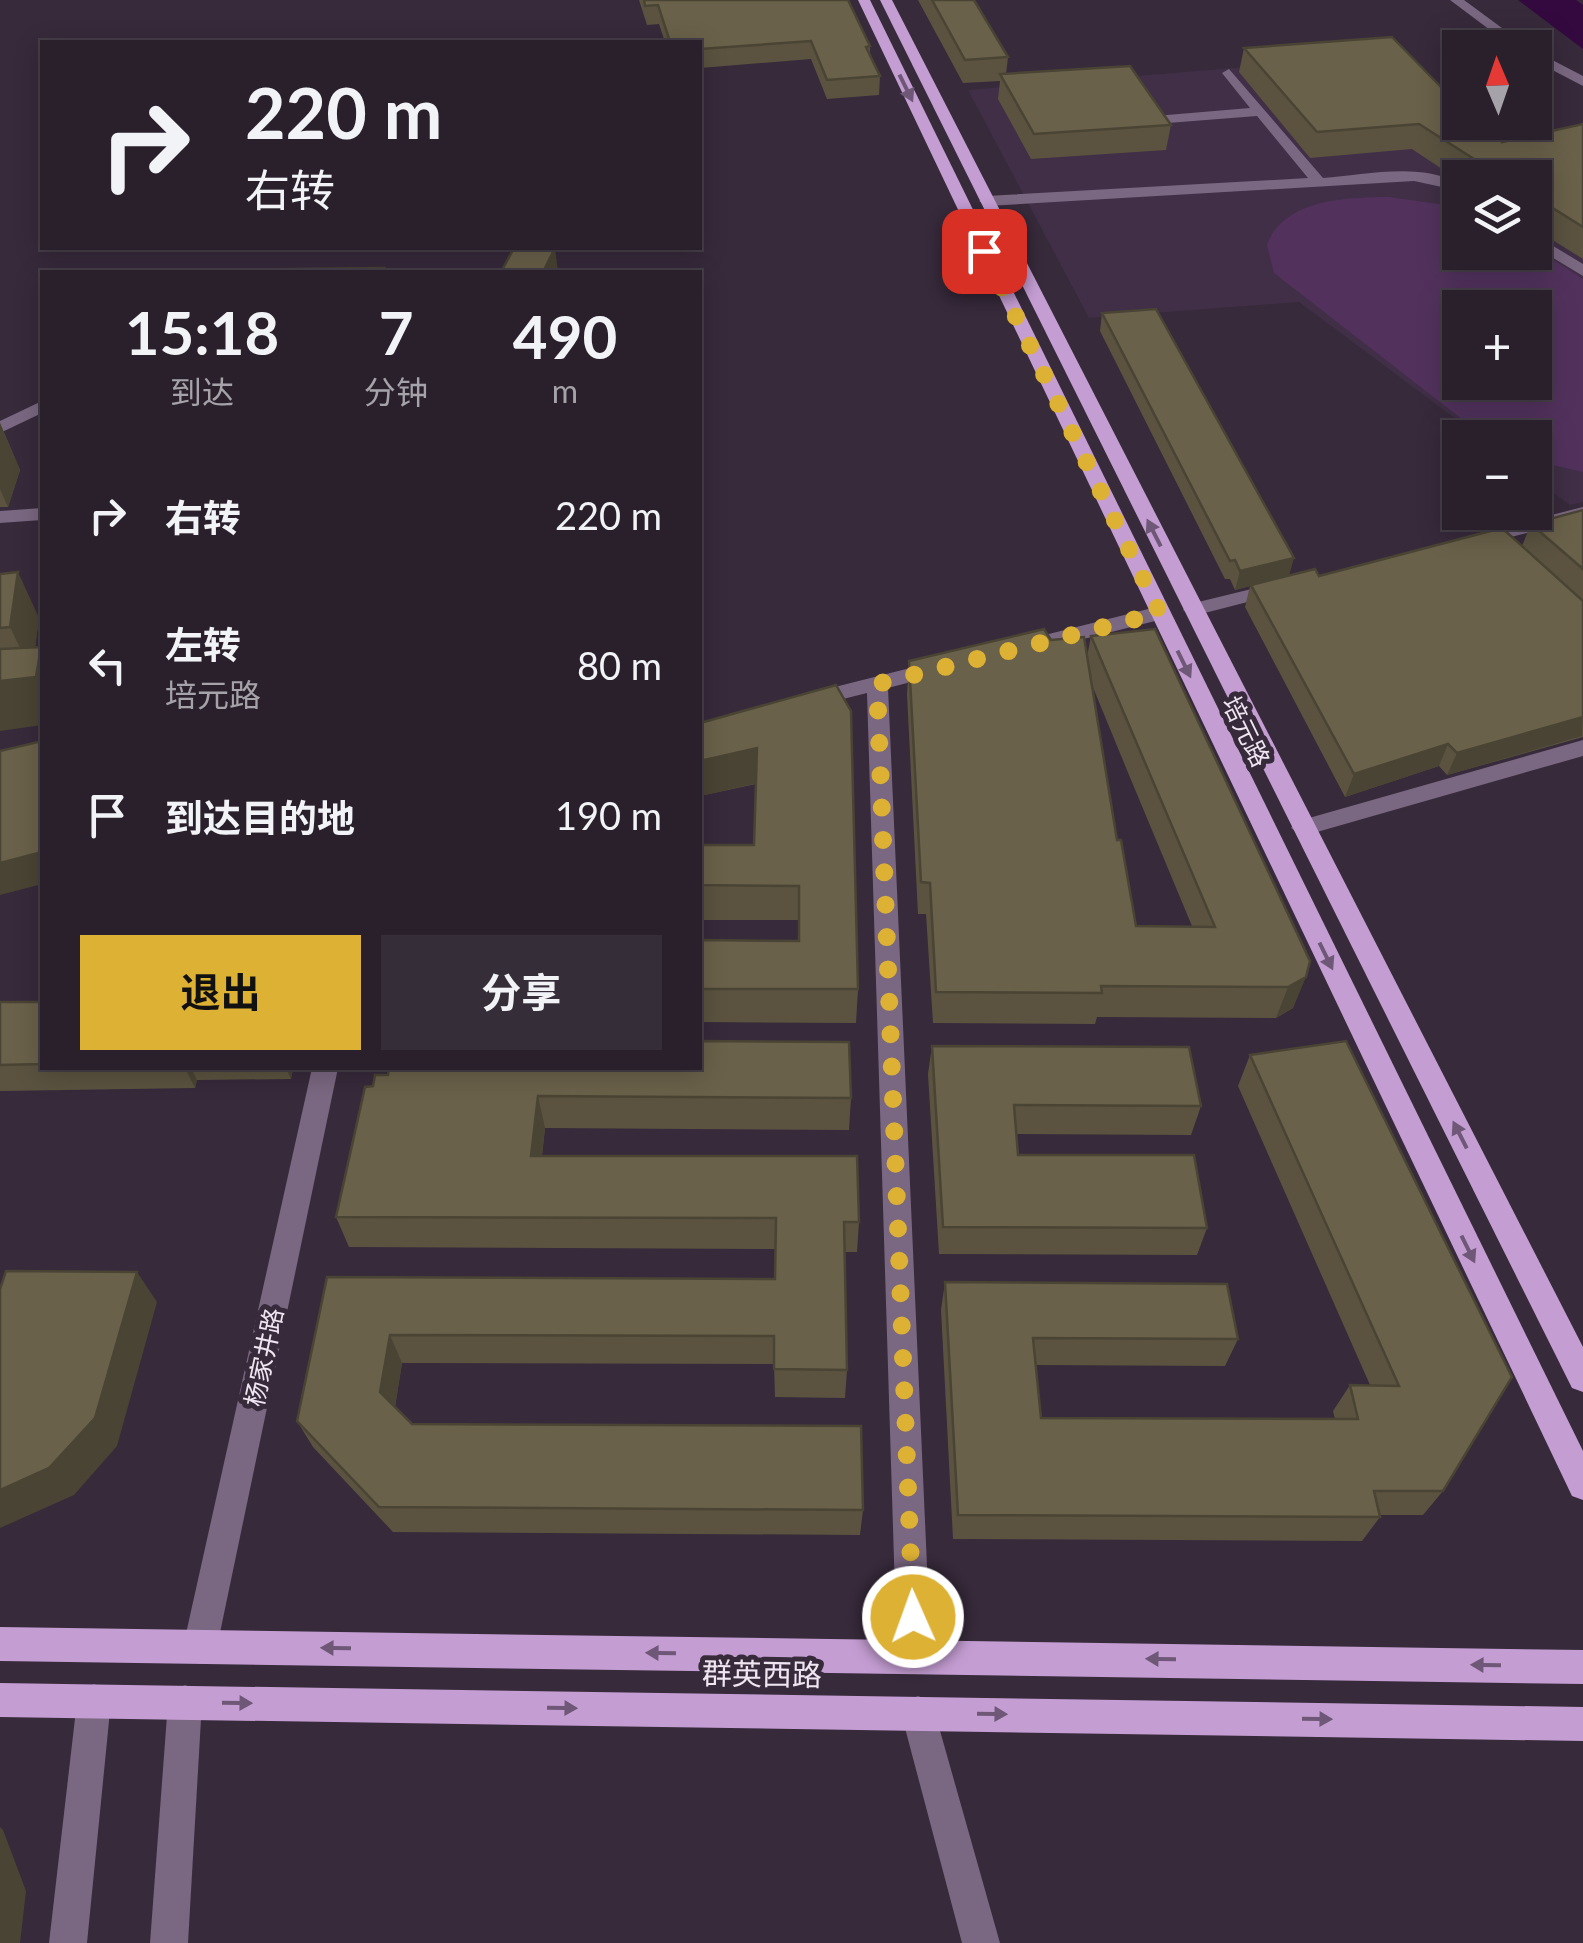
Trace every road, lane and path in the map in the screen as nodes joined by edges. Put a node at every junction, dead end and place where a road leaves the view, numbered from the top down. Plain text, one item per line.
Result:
1 (864, 0) edge
2 (886, 0) edge
3 (1456, 0) edge
4 (1498, 30) edge
5 (1552, 65) edge
6 (1229, 73) dead end
7 (1583, 82) edge
8 (1260, 111) junction
9 (1155, 120) edge
10 (1319, 182) junction
11 (1442, 183) edge
12 (987, 201) junction
13 (1552, 251) edge
14 (1583, 272) edge
15 (40, 407) edge
16 (0, 428) edge
17 (1583, 513) edge
18 (40, 514) edge
19 (0, 517) edge
20 (1456, 545) edge
21 (1306, 582) edge
22 (1193, 610) junction
23 (1160, 613) junction
24 (990, 655) edge
25 (952, 665) edge
26 (877, 684) junction
27 (788, 706) edge
28 (1583, 748) edge
29 (1304, 828) junction
30 (325, 1070) edge
31 (1583, 1378) edge
32 (1583, 1486) edge
33 (0, 1644) edge
34 (200, 1646) junction
35 (914, 1656) junction
36 (1583, 1667) edge
37 (0, 1700) edge
38 (94, 1701) junction
39 (184, 1702) junction
40 (918, 1712) junction
41 (1583, 1724) edge
42 (68, 1943) edge
43 (169, 1943) edge
44 (980, 1943) edge

1 -> 23 main road, 培元路
2 - 12 main road, 培元路
3 - 4 street
5 - 7 street
6 - 8 street
8 - 9 street
8 - 10 street
10 - 11 street
10 - 12 street
22 -> 12 main road, 培元路
13 - 14 street
15 - 16 street
17 - 20 street
18 - 19 street
21 - 22 street
22 - 29 main road, 培元路
23 - 24 street
23 -> 32 main road, 培元路
25 - 26 street
26 - 27 street
26 - 35 street
28 - 29 street
31 -> 29 main road, 培元路
30 - 34 street, 杨家井路
33 - 34 main road, 群英西路
35 -> 34 main road, 群英西路
36 -> 35 main road, 群英西路
37 - 38 main road, 群英西路
38 - 39 main road, 群英西路
38 - 42 street
39 -> 40 main road, 群英西路
39 - 43 street
40 -> 41 main road, 群英西路
40 - 44 street

